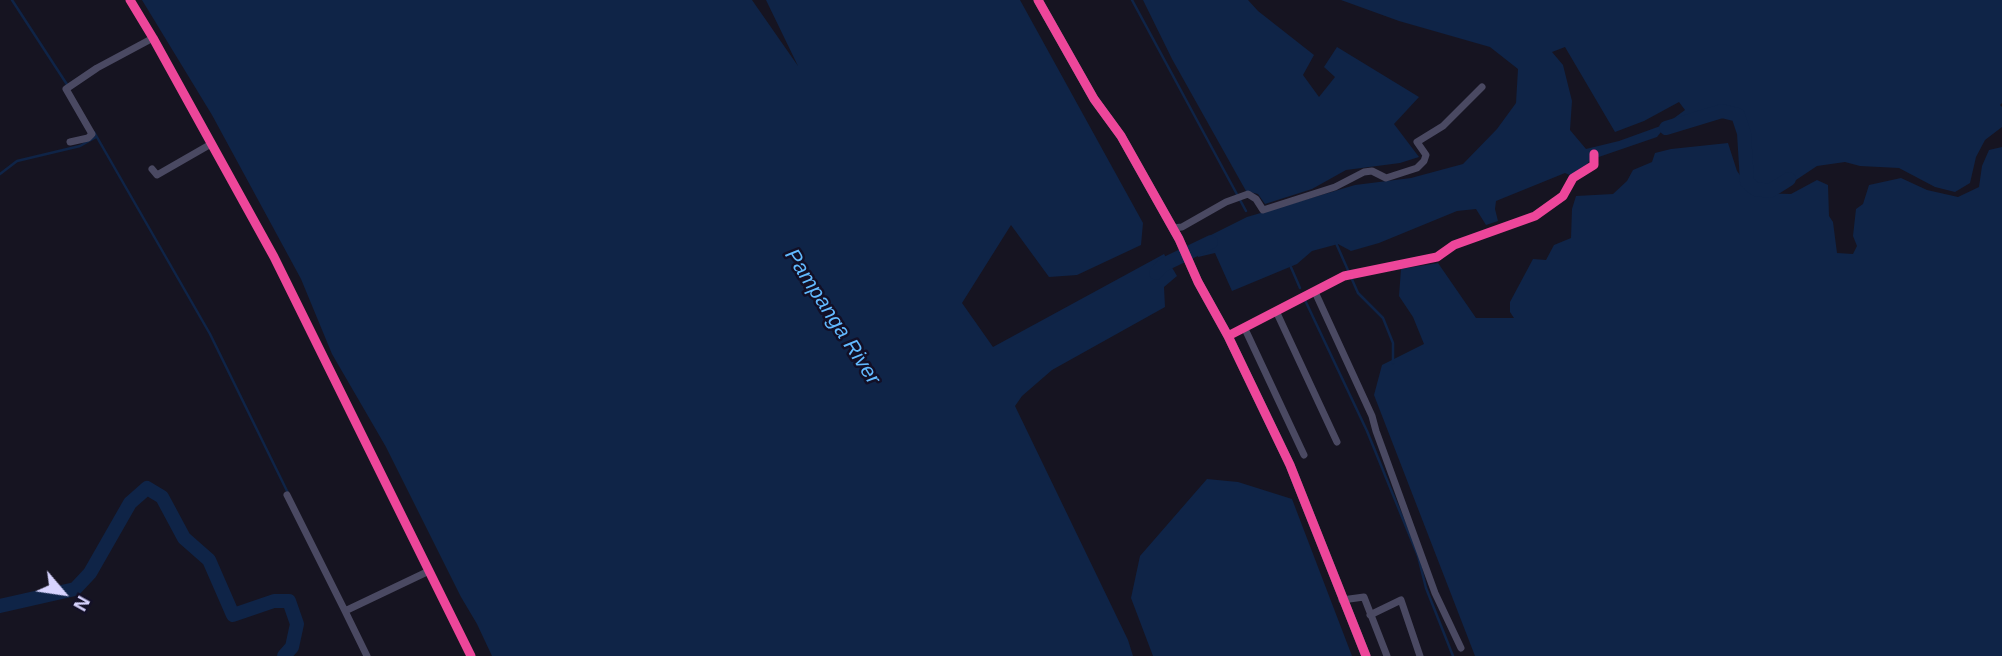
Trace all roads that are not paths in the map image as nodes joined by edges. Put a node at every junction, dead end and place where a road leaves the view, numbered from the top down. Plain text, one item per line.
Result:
1 (130, 0) edge
2 (1038, 0) edge
3 (153, 38) junction
4 (1482, 88) dead end
5 (70, 142) dead end
6 (211, 145) junction
7 (1595, 158) dead end
8 (152, 169) dead end
9 (1173, 228) junction
10 (1315, 292) junction
11 (1276, 311) junction
12 (1245, 329) junction
13 (1228, 336) junction
14 (1337, 442) dead end
15 (1304, 455) dead end
16 (287, 495) dead end
17 (429, 571) junction
18 (1342, 600) junction
19 (348, 609) junction
20 (1370, 615) junction
21 (1461, 648) dead end
22 (367, 656) edge
23 (471, 656) edge
24 (1366, 656) edge
25 (1387, 656) edge
26 (1420, 656) edge

1 - 3 street
2 - 9 street
3 - 5 street
3 - 6 street
4 - 9 street
6 - 8 street
6 - 17 street
7 - 10 street
9 - 13 street
10 - 11 street
10 - 21 street
11 - 12 street
11 - 14 street
12 - 13 street
12 - 15 street
13 - 18 street
16 - 19 street
17 - 19 street
17 - 23 street
18 - 20 street
18 - 24 street
19 - 22 street
20 - 25 street
20 - 26 street

